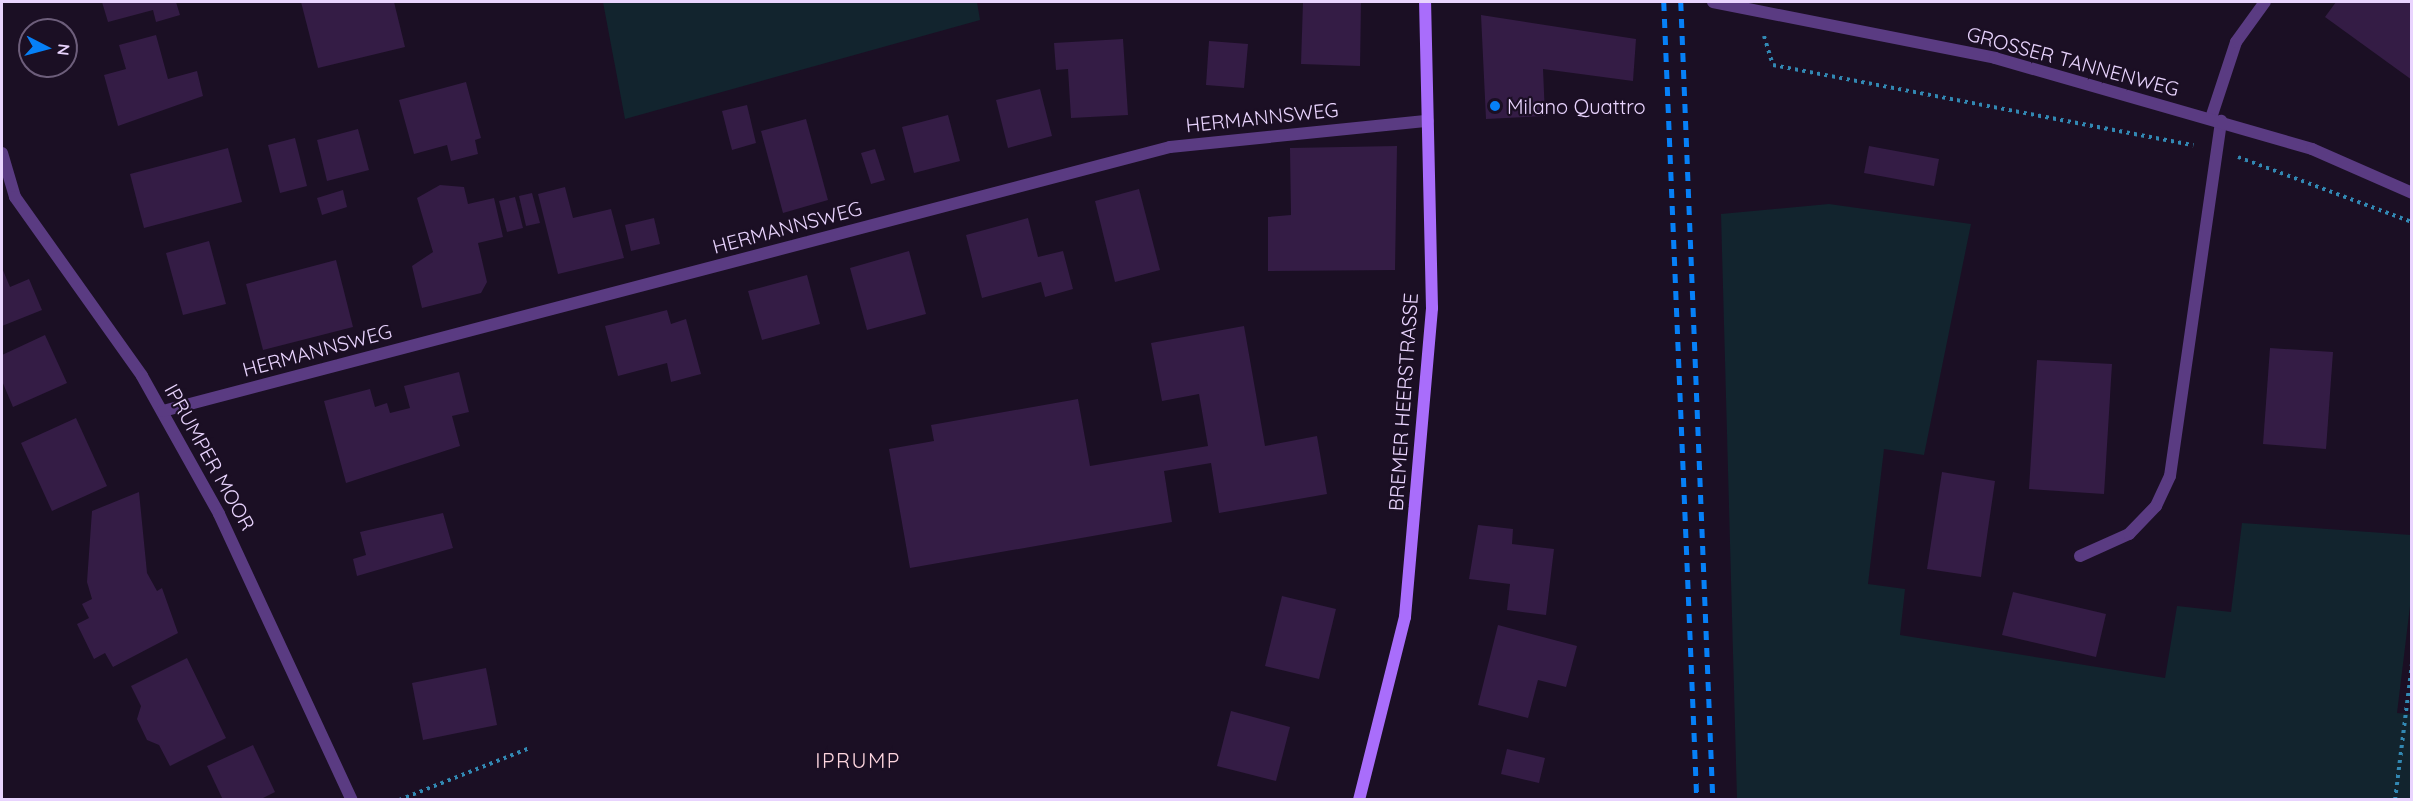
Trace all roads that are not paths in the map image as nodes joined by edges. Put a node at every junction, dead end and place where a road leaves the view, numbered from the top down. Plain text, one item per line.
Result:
1 (1425, 2) edge
2 (1713, 2) edge
3 (2265, 2) edge
4 (1755, 5) edge
5 (2216, 120) junction
6 (1428, 121) junction
7 (2, 153) edge
8 (2412, 193) edge
9 (163, 411) junction
10 (2080, 556) dead end
11 (352, 800) edge
12 (1359, 800) edge

1 - 6 main road, BREMER HEERSTRASSE
2 - 4 street, GROSSER TANNENWEG
3 - 5 street
4 - 5 street, GROSSER TANNENWEG
5 - 8 street, GROSSER TANNENWEG
5 - 10 street
6 - 9 street, HERMANNSWEG
6 - 12 main road, BREMER HEERSTRASSE
7 - 9 street, IPRUMPER MOOR
9 - 11 street, IPRUMPER MOOR

